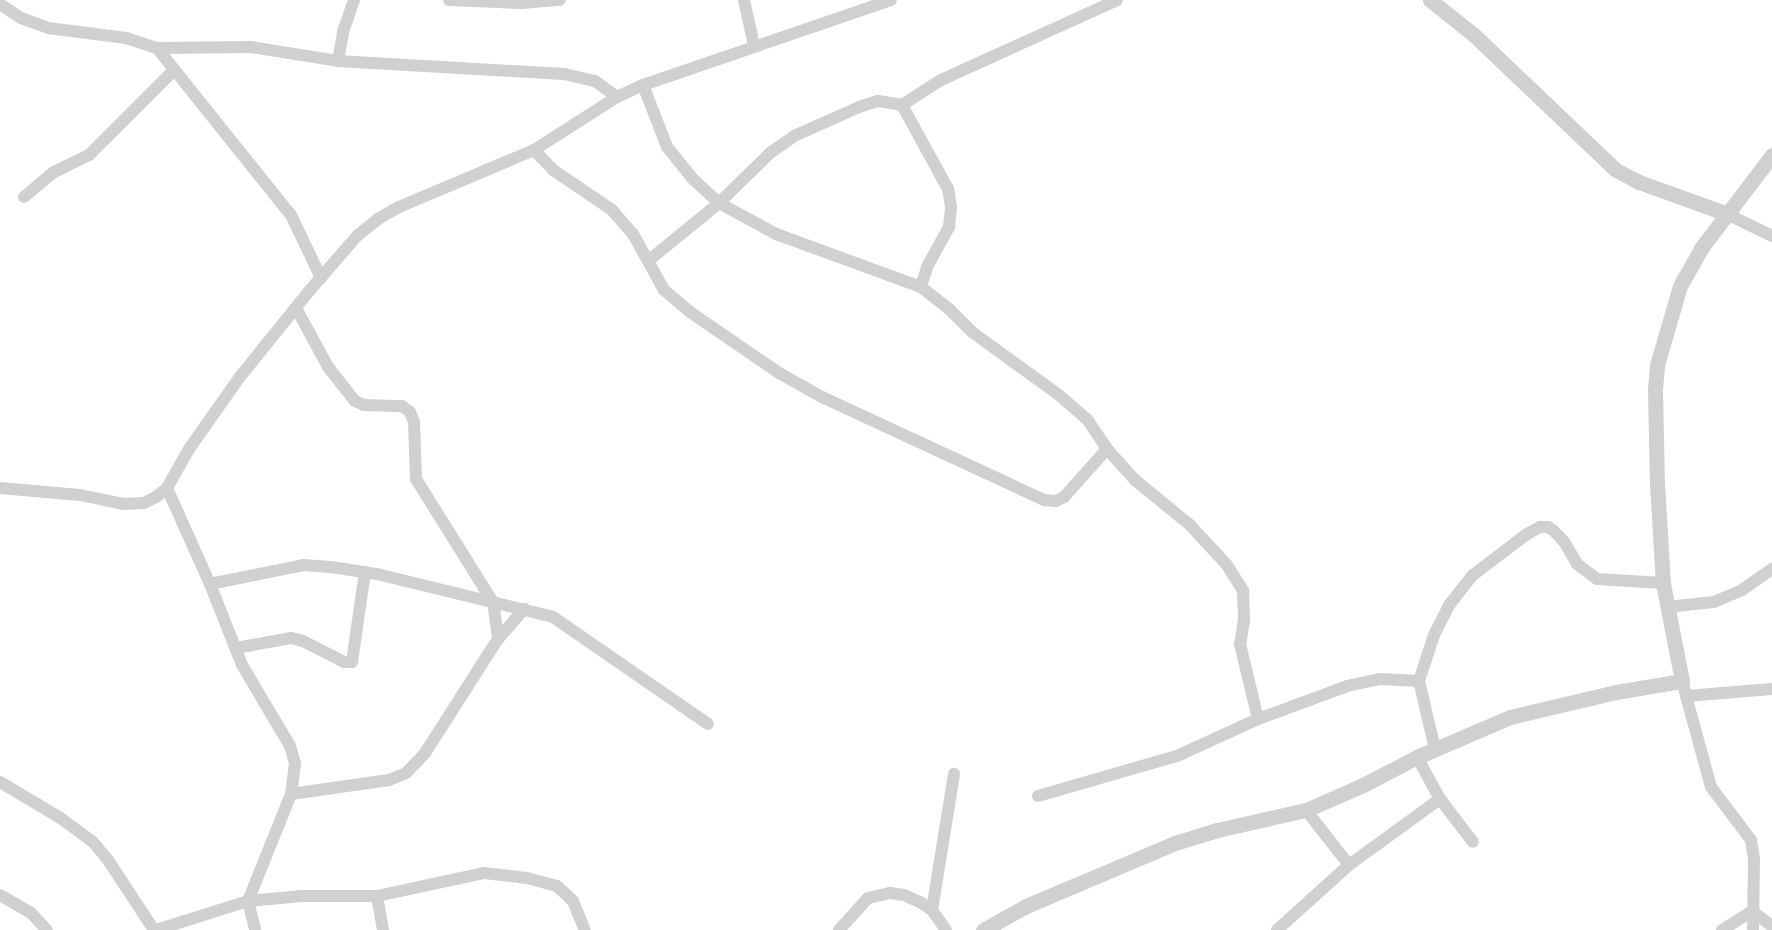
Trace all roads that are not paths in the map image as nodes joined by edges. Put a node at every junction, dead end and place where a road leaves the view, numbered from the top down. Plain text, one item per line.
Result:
1 (354, 0) edge
2 (449, 0) edge
3 (560, 0) edge
4 (744, 0) edge
5 (891, 0) edge
6 (1117, 0) edge
7 (1430, 0) edge
8 (522, 2) edge
9 (0, 4) edge
10 (754, 45) junction
11 (157, 48) junction
12 (338, 61) junction
13 (174, 70) junction
14 (643, 85) junction
15 (617, 97) junction
16 (903, 105) junction
17 (534, 150) junction
18 (1772, 155) edge
19 (24, 197) dead end
20 (719, 203) junction
21 (1725, 213) junction
22 (1772, 236) edge
23 (648, 261) junction
24 (321, 278) junction
25 (921, 287) junction
26 (296, 308) junction
27 (1107, 449) junction
28 (0, 488) edge
29 (167, 488) junction
30 (1772, 569) edge
31 (365, 572) junction
32 (1663, 583) junction
33 (210, 584) junction
34 (493, 602) junction
35 (1667, 607) junction
36 (524, 609) junction
37 (498, 639) junction
38 (236, 648) junction
39 (1419, 681) junction
40 (1684, 689) junction
41 (1772, 689) edge
42 (1258, 719) junction
43 (708, 724) dead end
44 (1434, 749) junction
45 (1417, 757) junction
46 (954, 774) dead end
47 (0, 782) edge
48 (291, 794) junction
49 (1038, 796) dead end
50 (1440, 799) junction
51 (1306, 810) junction
52 (1473, 842) dead end
53 (1349, 865) junction
54 (0, 895) edge
55 (377, 896) junction
56 (248, 901) junction
57 (932, 910) junction
58 (1752, 911) junction
59 (1772, 926) edge
60 (47, 930) edge
61 (155, 930) edge
62 (255, 930) edge
63 (383, 930) edge
64 (585, 930) edge
65 (839, 930) edge
66 (946, 930) edge
67 (983, 930) edge
68 (1277, 930) edge
69 (1722, 930) edge
70 (1753, 930) edge

1 - 12 street
2 - 8 street
3 - 8 street
4 - 10 street
5 - 10 street
6 - 16 street
7 - 21 street
9 - 11 street
10 - 14 street
11 - 12 street
11 - 13 street
12 - 15 street
13 - 19 street
13 - 24 street
14 - 15 street
14 - 20 street
15 - 17 street
16 - 20 street
16 - 25 street
17 - 23 street
17 - 24 street
18 - 21 street
20 - 23 street
20 - 25 street
21 - 22 street
21 - 32 street
23 - 27 street
24 - 26 street
25 - 27 street
26 - 29 street
26 - 34 street
27 - 42 street
28 - 29 street
29 - 33 street
30 - 35 street
31 - 33 street
31 - 34 street
31 - 38 street
32 - 35 street
32 - 39 street
33 - 38 street
34 - 36 street
34 - 37 street
35 - 40 street
36 - 37 street
36 - 43 street
37 - 48 street
38 - 48 street
39 - 42 street
39 - 44 street
40 - 41 street
40 - 44 street
40 - 58 street
42 - 49 street
44 - 45 street
45 - 50 street
45 - 51 street
46 - 57 street
47 - 61 street
48 - 56 street
50 - 52 street
50 - 53 street
51 - 53 street
51 - 67 street
53 - 68 street
54 - 60 street
55 - 56 street
55 - 63 street
55 - 64 street
56 - 61 street
56 - 62 street
57 - 65 street
57 - 66 street
58 - 59 street
58 - 69 street
58 - 70 street

